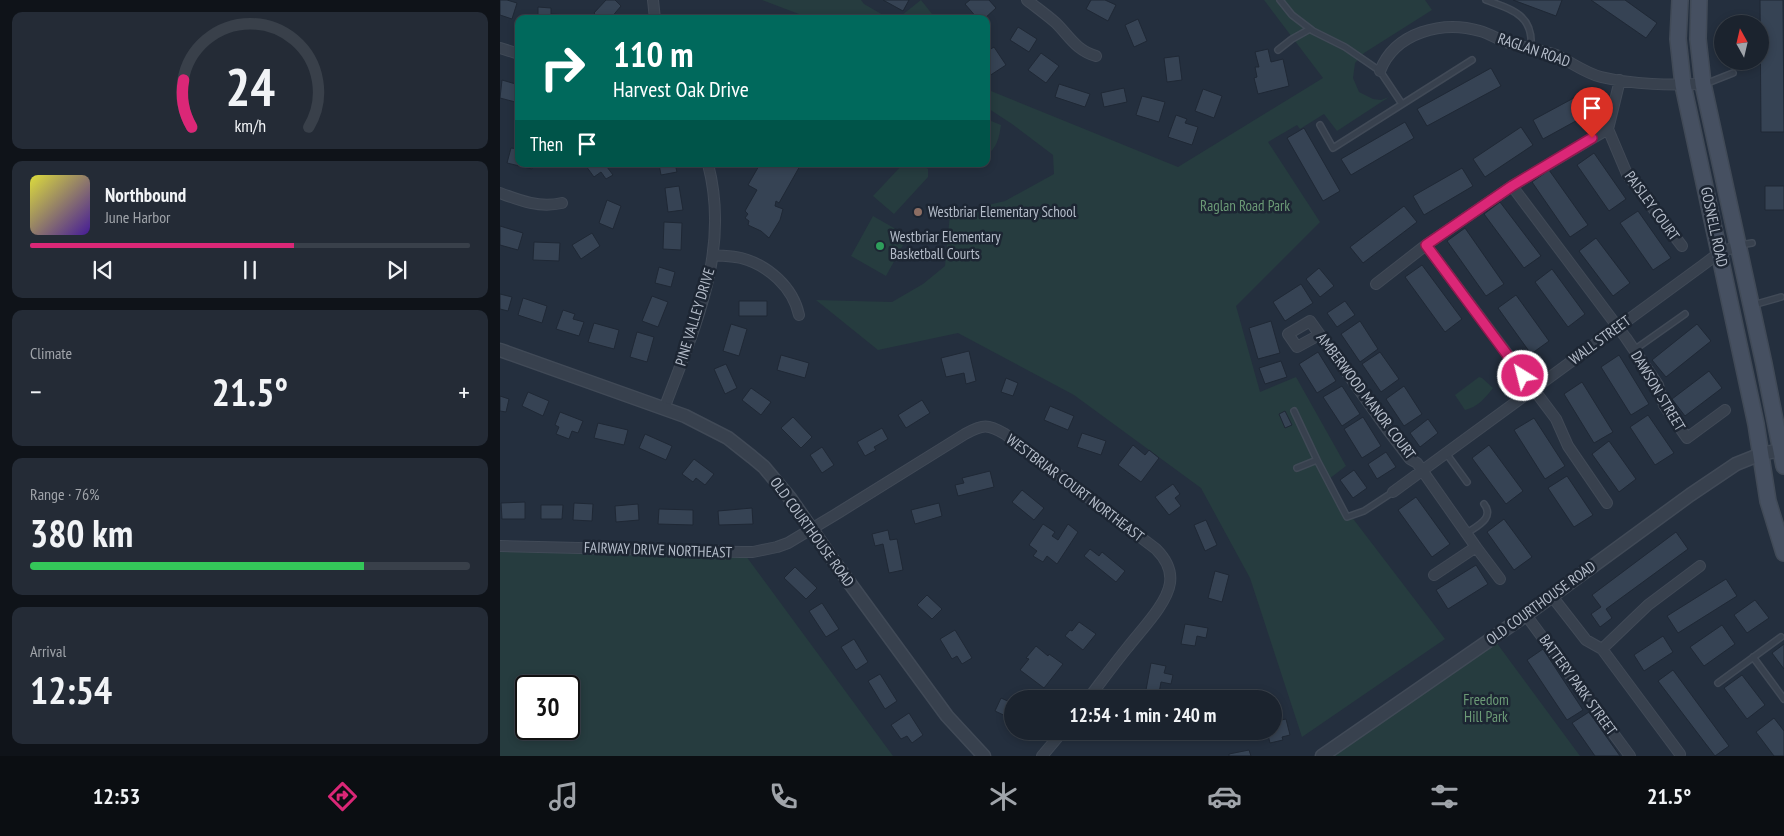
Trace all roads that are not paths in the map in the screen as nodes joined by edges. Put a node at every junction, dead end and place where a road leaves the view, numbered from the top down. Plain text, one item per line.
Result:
1 (653, 0) edge
2 (1027, 0) edge
3 (1280, 0) edge
4 (1486, 0) edge
5 (1680, 0) edge
6 (1699, 0) edge
7 (655, 15) edge
8 (1310, 28) junction
9 (500, 48) edge
10 (1531, 49) junction
11 (1278, 50) dead end
12 (515, 53) edge
13 (1096, 56) dead end
14 (1472, 60) dead end
15 (1380, 71) junction
16 (1733, 73) dead end
17 (1620, 80) junction
18 (1683, 84) junction
19 (1703, 84) junction
20 (1402, 104) junction
21 (1320, 125) dead end
22 (1608, 129) junction
23 (708, 167) edge
24 (1512, 186) junction
25 (500, 194) edge
26 (562, 203) dead end
27 (1426, 245) junction
28 (1745, 245) junction
29 (1682, 246) dead end
30 (1720, 253) junction
31 (714, 255) junction
32 (1376, 284) dead end
33 (1781, 297) dead end
34 (1751, 306) junction
35 (1686, 314) dead end
36 (799, 315) dead end
37 (1617, 328) junction
38 (1319, 335) junction
39 (500, 350) edge
40 (1634, 350) junction
41 (1533, 390) junction
42 (664, 408) junction
43 (1725, 410) dead end
44 (1294, 411) dead end
45 (1783, 450) edge
46 (1446, 453) junction
47 (1761, 454) junction
48 (1317, 460) junction
49 (1784, 466) edge
50 (1297, 468) dead end
51 (1422, 470) junction
52 (1468, 482) dead end
53 (1393, 492) joint
54 (1607, 503) dead end
55 (1484, 504) dead end
56 (811, 529) junction
57 (1467, 534) junction
58 (500, 546) edge
59 (1476, 547) junction
60 (1784, 553) edge
61 (1700, 566) dead end
62 (1434, 575) dead end
63 (1500, 579) dead end
64 (1551, 596) junction
65 (1526, 615) junction
66 (1781, 637) dead end
67 (1602, 649) junction
68 (1753, 657) junction
69 (1718, 683) dead end
70 (1095, 690) edge
71 (1784, 699) edge
72 (1055, 740) edge
73 (1680, 754) dead end
74 (984, 756) edge
75 (1042, 756) edge
76 (1322, 756) edge
77 (1630, 756) edge

1 - 7 street
2 - 13 street
3 - 8 lane
4 - 10 lane
5 - 18 main road, GOSNELL ROAD
6 - 19 main road, GOSNELL ROAD
8 - 11 lane
8 - 15 lane
9 - 12 street
10 - 15 street, RAGLAN ROAD
10 - 17 street, RAGLAN ROAD
14 - 20 lane
15 - 20 lane
16 - 19 lane
17 - 18 street, RAGLAN ROAD
17 - 22 street
18 - 19 street, RAGLAN ROAD
18 - 30 main road, GOSNELL ROAD
19 - 28 main road, GOSNELL ROAD
20 - 21 lane
22 - 24 street
22 - 29 street, PAISLEY COURT
23 - 31 street, PINE VALLEY DRIVE
24 - 27 street
24 - 37 street, DAWSON STREET
25 - 26 street
27 - 32 street
27 - 41 street
28 - 30 street, WALL STREET
28 - 34 main road, GOSNELL ROAD
30 - 37 street, WALL STREET
30 - 47 main road, GOSNELL ROAD
31 - 36 street
31 - 42 street, PINE VALLEY DRIVE
33 - 34 lane
34 - 45 main road, GOSNELL ROAD
35 - 40 lane
37 - 40 street, DAWSON STREET
37 - 41 street, WALL STREET
38 - 38 street, AMBERWOOD MANOR COURT
38 - 51 street, AMBERWOOD MANOR COURT
39 - 42 street, OLD COURTHOUSE ROAD
40 - 43 street, DAWSON STREET
41 - 46 street, WALL STREET
41 - 54 street
42 - 56 street, OLD COURTHOUSE ROAD
44 - 48 lane
45 - 47 street, OLD COURTHOUSE ROAD
45 - 49 main road
46 - 51 street, WALL STREET
46 - 52 lane
47 - 60 main road
47 - 64 street, OLD COURTHOUSE ROAD
48 - 50 lane
48 - 53 lane
51 - 53 street, WALL STREET
51 - 57 street, AMBERWOOD MANOR COURT
55 - 57 lane
56 - 58 street, FAIRWAY DRIVE NORTHEAST
56 - 70 street, WESTBRIAR COURT NORTHEAST
56 - 74 street, OLD COURTHOUSE ROAD
57 - 59 street, AMBERWOOD MANOR COURT
59 - 62 street
59 - 63 street, AMBERWOOD MANOR COURT
61 - 67 street
64 - 65 street, OLD COURTHOUSE ROAD
64 - 67 street
65 - 76 street, OLD COURTHOUSE ROAD
65 - 77 street, BATTERY PARK STREET
66 - 68 lane
67 - 73 street
68 - 69 lane
68 - 71 lane
72 - 75 street

